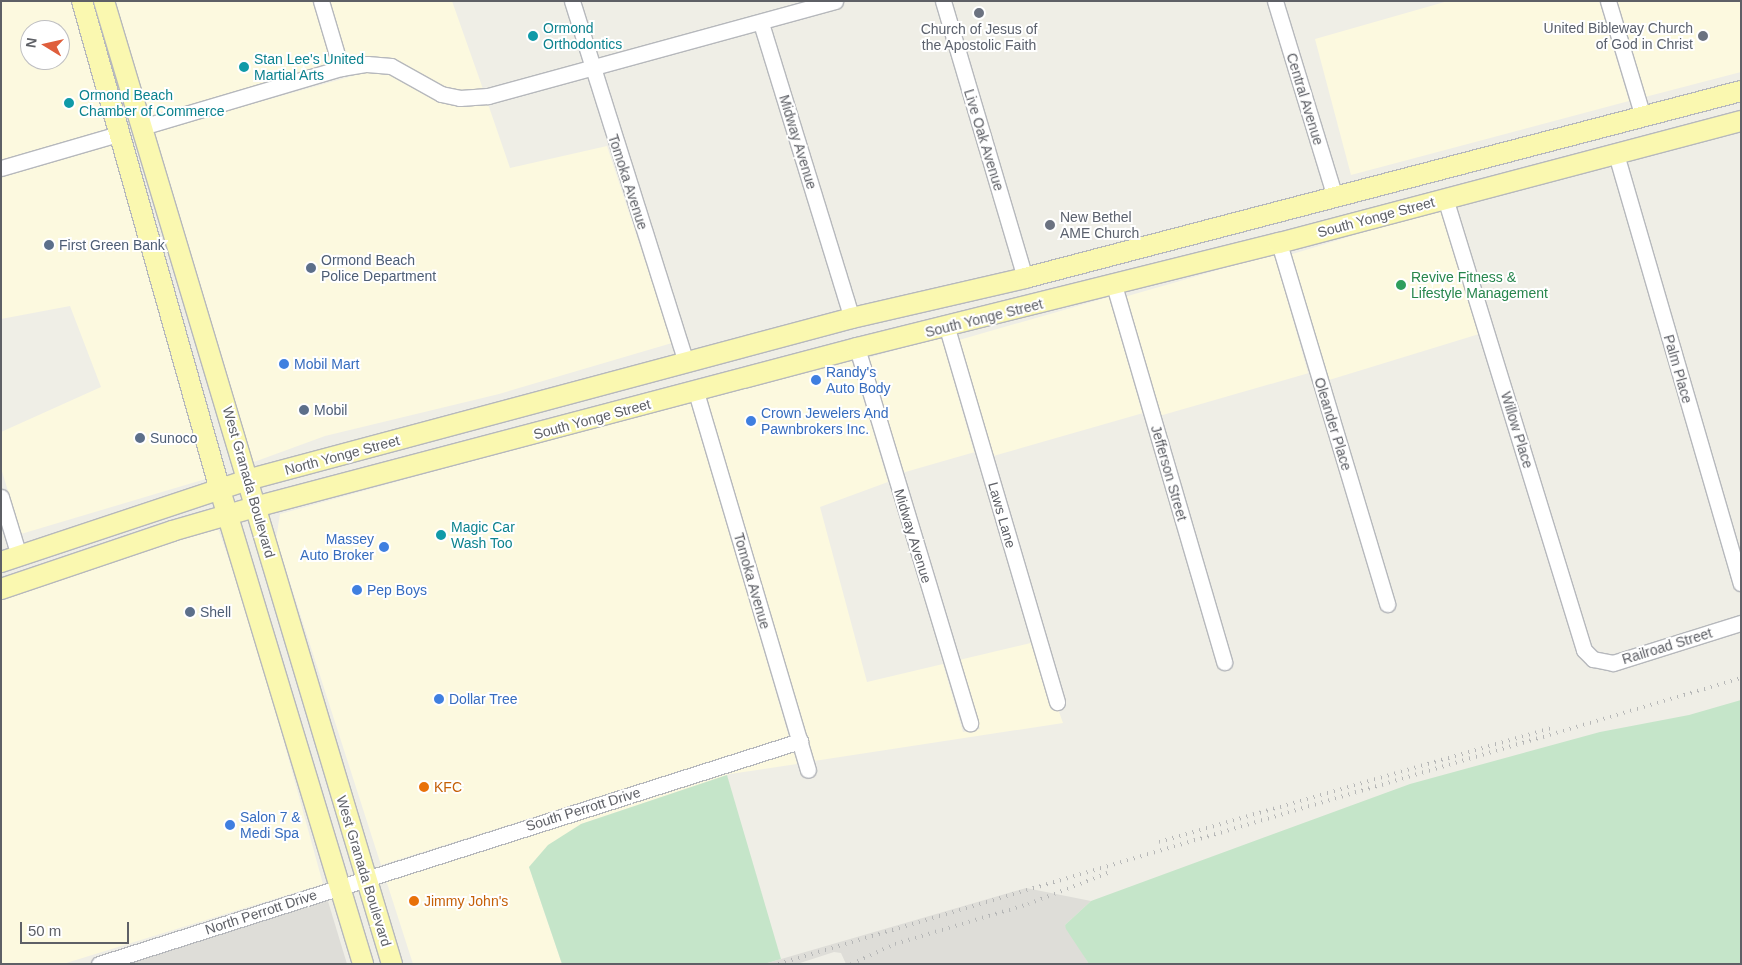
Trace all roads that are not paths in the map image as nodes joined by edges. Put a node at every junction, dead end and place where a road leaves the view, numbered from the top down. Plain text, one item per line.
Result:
1 (82, 1) edge
2 (104, 1) edge
3 (321, 1) edge
4 (572, 1) edge
5 (835, 1) edge
6 (943, 1) edge
7 (1274, 1) edge
8 (1608, 1) edge
9 (761, 23) junction
10 (94, 46) junction
11 (591, 67) junction
12 (341, 68) junction
13 (1741, 91) edge
14 (1642, 117) junction
15 (1741, 121) edge
16 (142, 127) junction
17 (118, 134) junction
18 (1616, 154) junction
19 (1, 168) edge
20 (1335, 197) junction
21 (1445, 198) junction
22 (175, 235) junction
23 (1285, 242) junction
24 (1025, 278) junction
25 (1114, 285) junction
26 (852, 318) junction
27 (947, 328) junction
28 (810, 330) junction
29 (857, 348) junction
30 (686, 363) junction
31 (696, 392) junction
32 (247, 480) junction
33 (220, 490) junction
34 (1, 497) edge
35 (255, 507) junction
36 (228, 515) junction
37 (10, 559) edge
38 (1741, 583) edge
39 (1, 589) edge
40 (1387, 604) dead end
41 (1741, 623) edge
42 (1593, 659) joint
43 (1224, 662) dead end
44 (1057, 702) dead end
45 (970, 723) dead end
46 (800, 741) junction
47 (808, 770) dead end
48 (366, 878) junction
49 (339, 886) junction
50 (99, 964) edge
51 (363, 964) edge
52 (392, 964) edge

1 - 10 main road, West Granada Boulevard
2 - 16 main road, West Granada Boulevard
3 - 12 street
4 - 11 street, Tomoka Avenue
5 - 9 street
6 - 24 street, Live Oak Avenue
7 - 20 street, Central Avenue
8 - 14 street
9 - 11 street
9 - 26 street, Midway Avenue
10 - 16 main road
10 - 17 main road, West Granada Boulevard
11 - 12 street
11 - 30 street, Tomoka Avenue
12 - 16 street
13 - 14 main road
14 - 20 main road
15 - 18 main road, South Yonge Street
16 - 22 main road, West Granada Boulevard
17 - 19 street
17 - 22 main road
17 - 33 main road, West Granada Boulevard
18 - 21 main road, South Yonge Street
18 - 38 street, Palm Place
20 - 23 main road
20 - 24 main road
21 - 23 main road, South Yonge Street
21 - 42 street, Willow Place
22 - 32 main road, West Granada Boulevard
23 - 25 main road, South Yonge Street
23 - 40 street, Oleander Place
24 - 26 main road
25 - 27 main road, South Yonge Street
25 - 43 street, Jefferson Street
26 - 28 main road
27 - 29 main road, South Yonge Street
27 - 44 street, Laws Lane
28 - 30 main road
28 - 31 main road
29 - 31 main road, South Yonge Street
29 - 45 street, Midway Avenue
30 - 32 main road, North Yonge Street
31 - 35 main road, South Yonge Street
31 - 46 street, Tomoka Avenue
32 - 33 main road, North Yonge Street
32 - 35 main road, West Granada Boulevard
33 - 36 main road, West Granada Boulevard
33 - 37 main road, North Yonge Street
34 - 37 street
35 - 36 main road, South Yonge Street
35 - 48 main road, West Granada Boulevard
36 - 39 main road
36 - 49 main road, West Granada Boulevard
41 - 42 street, Railroad Street
46 - 47 street, Tomoka Avenue
46 - 48 street, South Perrott Drive
48 - 49 street, North Perrott Drive
48 - 52 main road, West Granada Boulevard
49 - 50 street, North Perrott Drive
49 - 51 main road, West Granada Boulevard

